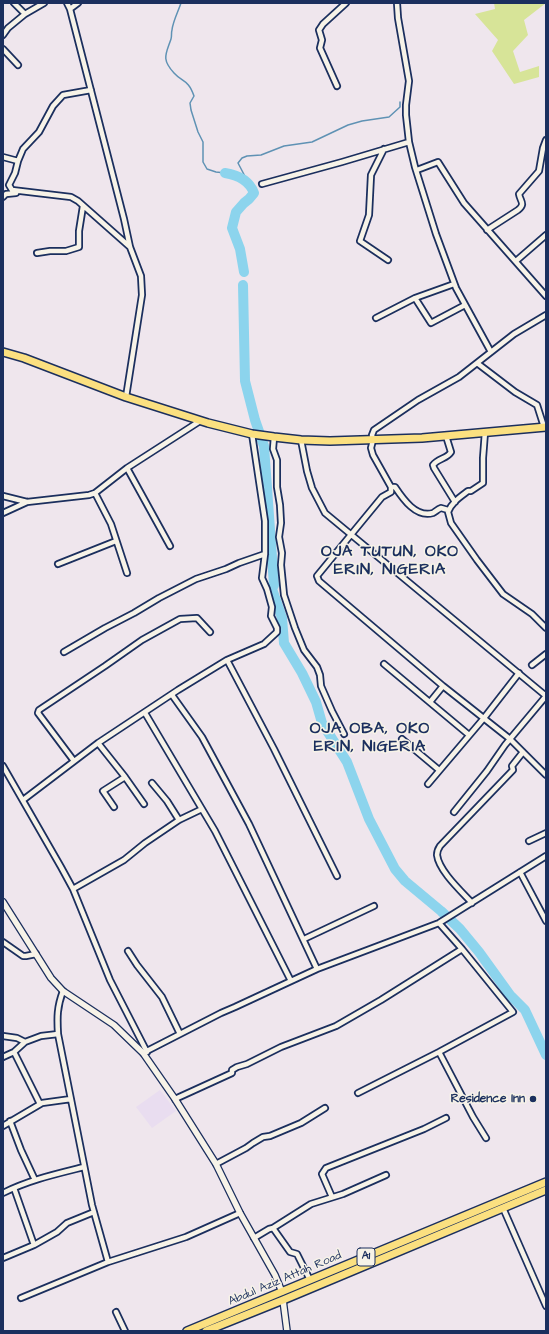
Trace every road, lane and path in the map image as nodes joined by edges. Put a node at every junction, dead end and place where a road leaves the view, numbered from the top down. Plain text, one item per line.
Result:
1 (14, 3) edge
2 (44, 3) edge
3 (67, 3) edge
4 (78, 3) edge
5 (346, 3) edge
6 (396, 3) edge
7 (70, 9) junction
8 (25, 14) junction
9 (3, 35) edge
10 (3, 49) edge
11 (18, 65) dead end
12 (337, 86) dead end
13 (91, 90) junction
14 (546, 140) edge
15 (409, 142) junction
16 (384, 149) junction
17 (3, 157) edge
18 (18, 160) junction
19 (416, 170) junction
20 (262, 184) dead end
21 (25, 192) junction
22 (3, 197) edge
23 (83, 206) junction
24 (487, 230) junction
25 (546, 235) edge
26 (130, 247) junction
27 (37, 253) dead end
28 (388, 260) dead end
29 (516, 261) junction
30 (454, 284) junction
31 (546, 296) edge
32 (415, 298) junction
33 (465, 305) junction
34 (546, 315) edge
35 (376, 318) dead end
36 (3, 352) edge
37 (490, 352) junction
38 (477, 363) junction
39 (126, 397) junction
40 (200, 421) junction
41 (545, 427) edge
42 (485, 432) junction
43 (254, 435) junction
44 (446, 436) junction
45 (274, 438) junction
46 (301, 440) junction
47 (373, 440) junction
48 (127, 468) junction
49 (391, 487) junction
50 (95, 493) junction
51 (3, 496) edge
52 (28, 502) junction
53 (455, 502) junction
54 (448, 510) junction
55 (3, 513) edge
56 (352, 535) junction
57 (116, 541) junction
58 (170, 546) dead end
59 (265, 554) junction
60 (58, 564) dead end
61 (127, 573) dead end
62 (546, 628) edge
63 (210, 632) dead end
64 (64, 652) dead end
65 (546, 654) edge
66 (227, 660) junction
67 (384, 664) dead end
68 (532, 665) dead end
69 (519, 673) junction
70 (443, 686) junction
71 (172, 695) junction
72 (430, 702) junction
73 (144, 713) junction
74 (484, 718) junction
75 (344, 734) dead end
76 (469, 735) junction
77 (402, 739) dead end
78 (510, 740) junction
79 (98, 743) junction
80 (523, 752) junction
81 (74, 761) junction
82 (3, 766) edge
83 (439, 770) junction
84 (546, 775) edge
85 (125, 777) junction
86 (152, 783) dead end
87 (428, 784) dead end
88 (23, 800) junction
89 (144, 804) dead end
90 (114, 807) dead end
91 (202, 810) junction
92 (454, 812) dead end
93 (179, 820) junction
94 (546, 832) edge
95 (529, 841) dead end
96 (546, 856) edge
97 (520, 872) junction
98 (337, 876) dead end
99 (72, 889) junction
100 (3, 902) edge
101 (472, 903) junction
102 (374, 906) dead end
103 (546, 921) edge
104 (441, 922) junction
105 (304, 939) junction
106 (3, 942) edge
107 (462, 949) junction
108 (128, 951) dead end
109 (36, 954) junction
110 (317, 969) junction
111 (291, 981) junction
112 (64, 991) junction
113 (58, 1034) junction
114 (180, 1034) junction
115 (3, 1036) edge
116 (25, 1042) junction
117 (14, 1052) junction
118 (440, 1052) junction
119 (145, 1053) junction
120 (3, 1057) edge
121 (358, 1093) dead end
122 (71, 1099) junction
123 (175, 1099) junction
124 (40, 1104) junction
125 (325, 1108) dead end
126 (446, 1118) dead end
127 (10, 1121) junction
128 (3, 1126) edge
129 (486, 1138) dead end
130 (216, 1164) junction
131 (84, 1167) junction
132 (386, 1175) dead end
133 (35, 1180) junction
134 (546, 1182) edge
135 (14, 1188) junction
136 (546, 1190) edge
137 (3, 1193) edge
138 (332, 1197) junction
139 (503, 1208) junction
140 (94, 1212) junction
141 (240, 1213) junction
142 (273, 1228) junction
143 (254, 1238) junction
144 (34, 1245) junction
145 (3, 1258) edge
146 (108, 1262) junction
147 (310, 1280) junction
148 (282, 1292) junction
149 (21, 1298) dead end
150 (283, 1300) junction
151 (546, 1306) edge
152 (116, 1312) dead end
153 (125, 1331) edge
154 (186, 1331) edge
155 (206, 1331) edge
156 (287, 1331) edge

1 - 8 street
2 - 8 street
3 - 7 street
4 - 7 street
5 - 12 street
6 - 15 street
7 - 13 street
8 - 9 street
10 - 11 street
13 - 18 street
13 - 26 street
14 - 24 street
15 - 16 street
15 - 19 street
16 - 20 street
16 - 28 street
17 - 18 street
18 - 21 street
19 - 24 street
19 - 30 street
21 - 22 street
21 - 23 street
23 - 26 street
23 - 27 street
24 - 29 street
25 - 29 street
26 - 39 street
29 - 31 street
30 - 32 street
30 - 33 street
32 - 33 street
32 - 35 street
33 - 37 street
34 - 37 street
36 - 39 main road
37 - 38 street
38 - 41 street
38 - 47 street
39 - 40 main road
40 - 43 main road
40 - 48 street
41 - 42 main road
42 - 44 main road
42 - 53 street
43 - 45 main road
43 - 59 street
44 - 47 main road
44 - 53 street
45 - 46 main road
45 - 75 street
46 - 47 main road
46 - 56 street
47 - 49 street
48 - 50 street
48 - 58 street
49 - 54 street
49 - 56 street
50 - 52 street
50 - 57 street
51 - 52 street
52 - 55 street
53 - 54 street
54 - 62 street
56 - 69 street
56 - 70 street
57 - 60 street
57 - 61 street
59 - 64 street
59 - 66 street
63 - 81 street
65 - 68 street
66 - 71 street
66 - 98 street
67 - 72 street
69 - 74 street
69 - 78 street
70 - 72 street
70 - 74 street
71 - 73 street
71 - 105 street
72 - 76 street
73 - 79 street
73 - 91 street
74 - 76 street
74 - 78 street
76 - 83 street
77 - 83 street
78 - 80 street
78 - 92 street
79 - 81 street
79 - 85 street
80 - 84 street
80 - 101 street
81 - 88 street
82 - 88 street
83 - 87 street
85 - 89 street
85 - 90 street
86 - 93 street
88 - 99 street
91 - 93 street
91 - 111 street
93 - 99 street
94 - 95 street
96 - 97 street
97 - 101 street
97 - 103 street
99 - 119 street
100 - 109 street
101 - 104 street
102 - 105 street
104 - 107 street
104 - 110 street
105 - 110 street
106 - 109 street
107 - 118 street
107 - 123 street
108 - 114 street
109 - 112 street
110 - 111 street
111 - 114 street
112 - 113 street
112 - 119 street
113 - 116 street
113 - 122 street
114 - 119 street
115 - 116 street
116 - 117 street
117 - 120 street
117 - 124 street
118 - 121 street
118 - 129 street
119 - 123 street
122 - 124 street
122 - 131 street
123 - 130 street
124 - 127 street
125 - 130 street
126 - 138 street
127 - 128 street
127 - 133 street
130 - 141 street
131 - 133 street
131 - 140 street
132 - 138 street
133 - 135 street
134 - 147 main road, Abdul Aziz Attah Road / A1
135 - 137 street
135 - 144 street
136 - 139 main road, Abdul Aziz Attah Road / A1
138 - 142 street
139 - 150 main road, Abdul Aziz Attah Road / A1
139 - 151 street
140 - 144 street
140 - 146 street
141 - 143 street
141 - 146 street
142 - 143 street
142 - 147 street
143 - 148 street
144 - 145 street
146 - 149 street
147 - 148 main road, Abdul Aziz Attah Road / A1
148 - 154 main road, Abdul Aziz Attah Road / A1
150 - 155 main road, Abdul Aziz Attah Road / A1
150 - 156 street
152 - 153 street

